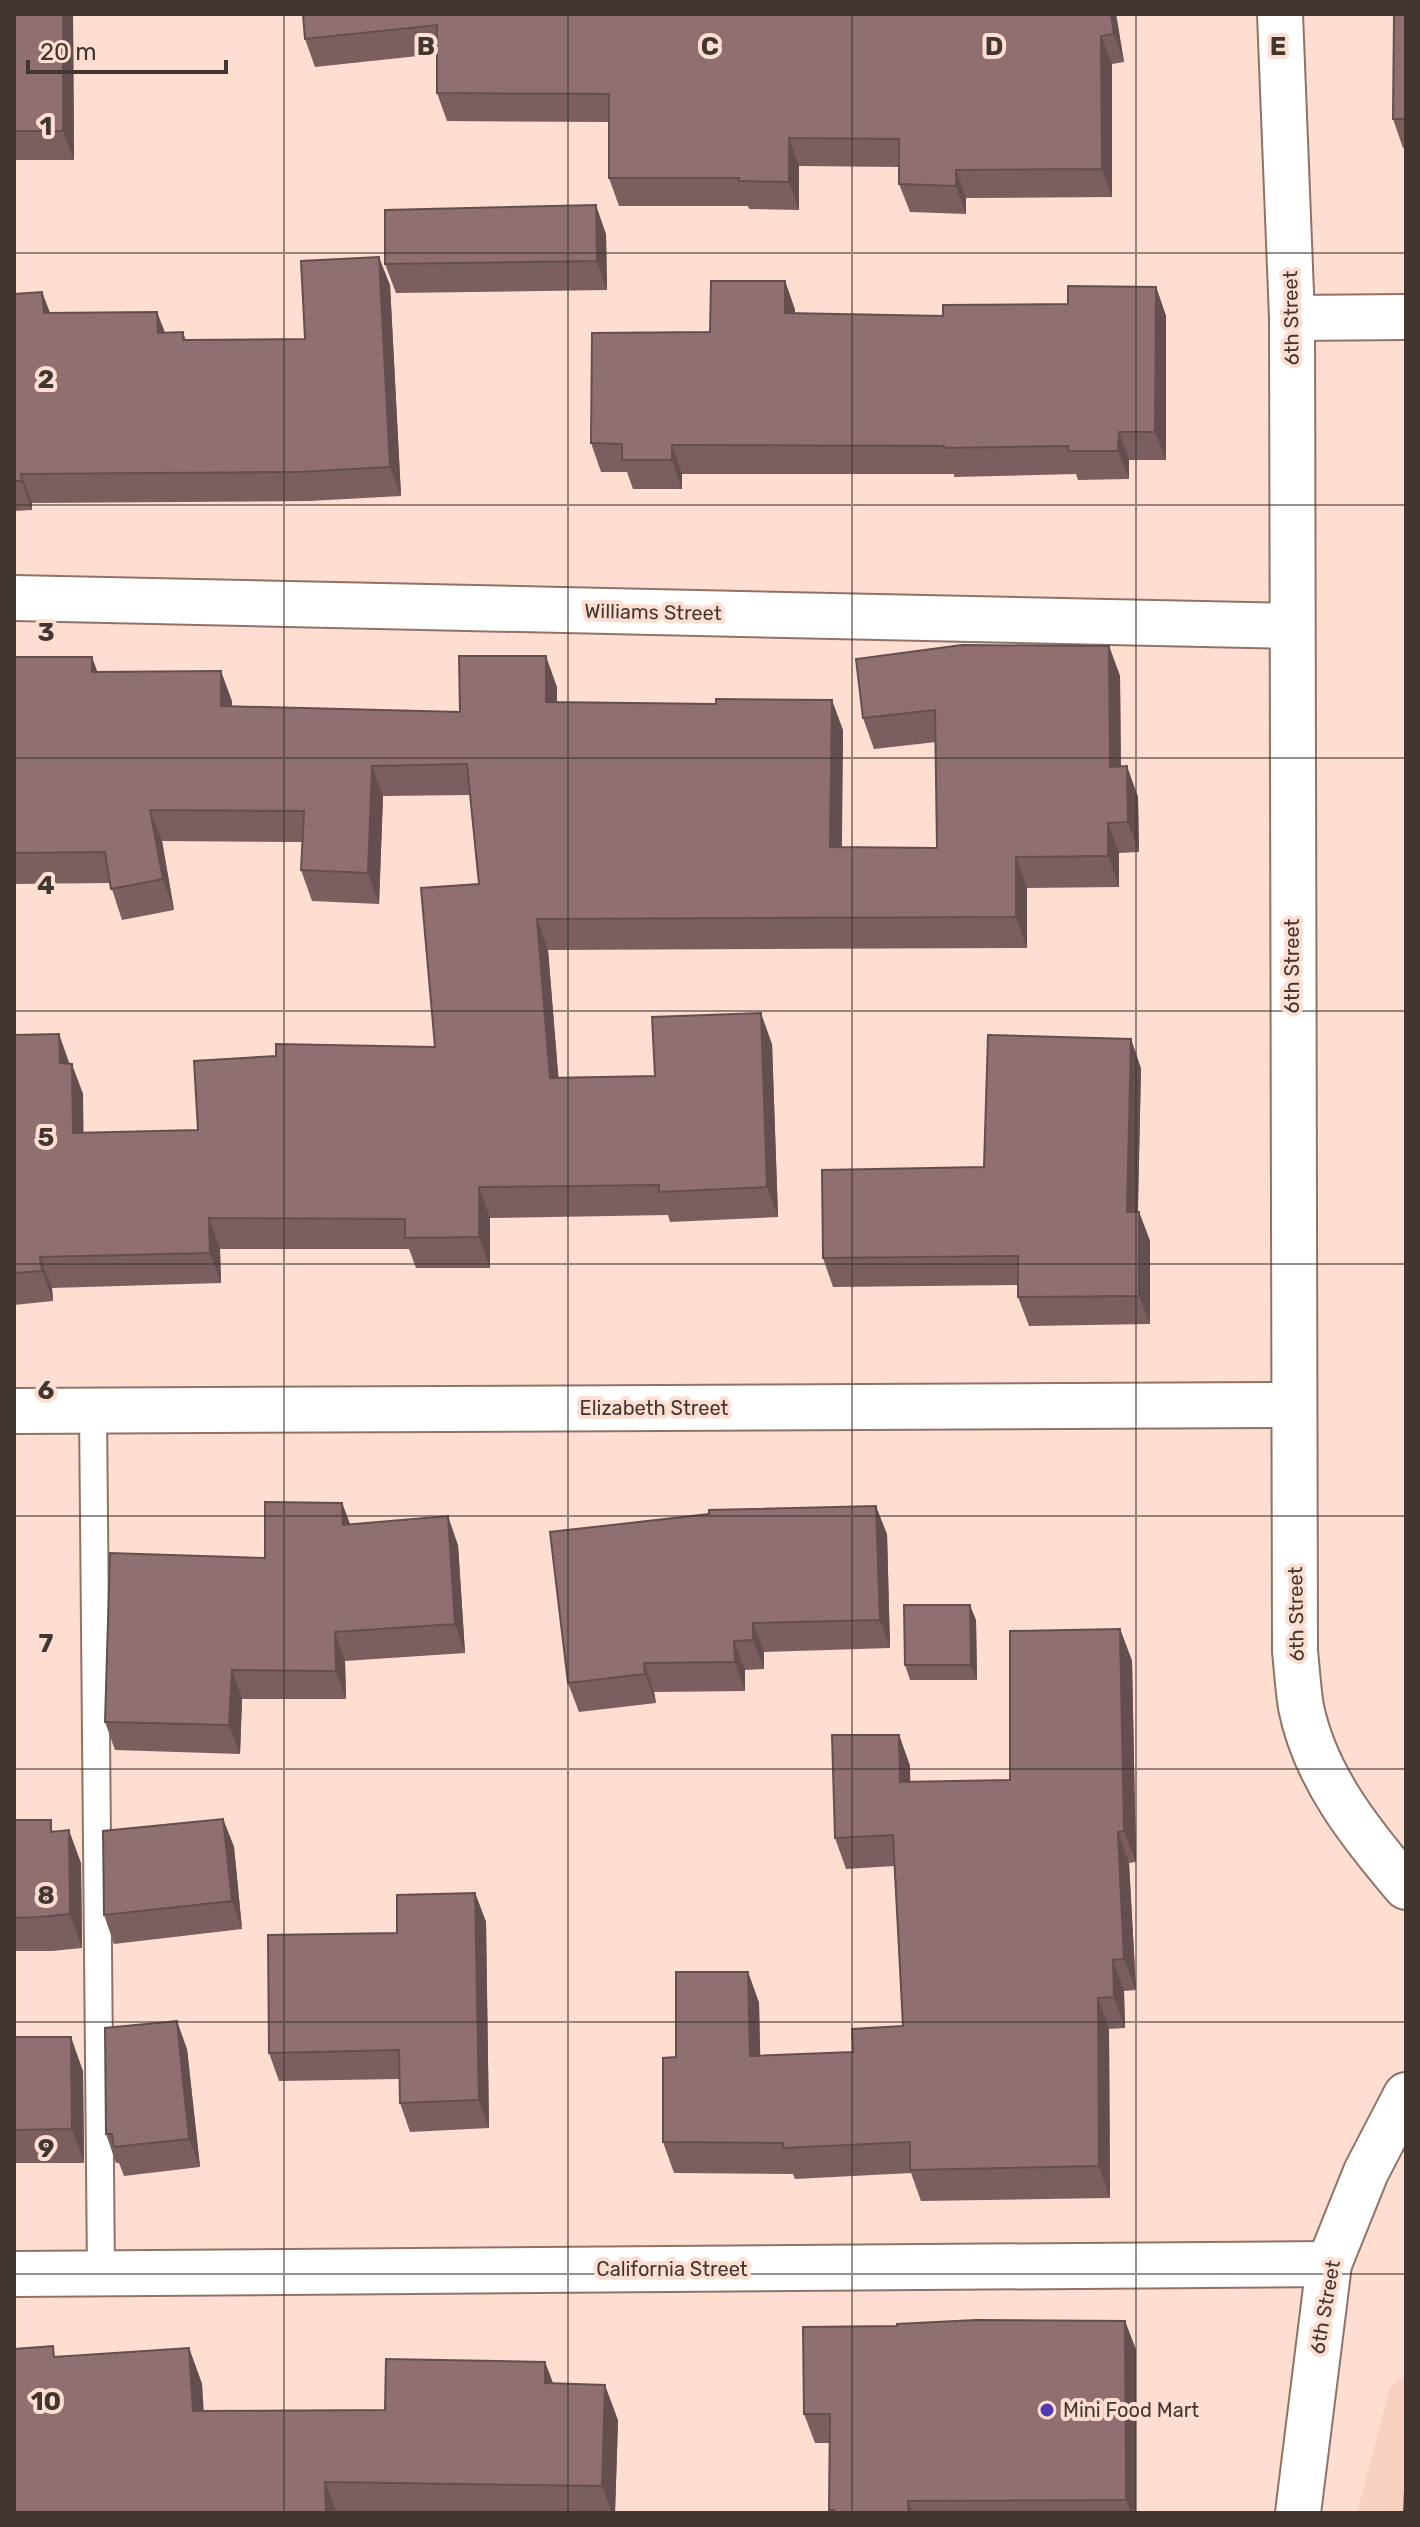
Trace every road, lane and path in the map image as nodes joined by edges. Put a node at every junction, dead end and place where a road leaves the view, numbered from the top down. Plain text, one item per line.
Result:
1 (1280, 14) edge
2 (1406, 317) edge
3 (1292, 318) junction
4 (14, 598) edge
5 (1291, 626) junction
6 (1293, 1405) junction
7 (93, 1410) junction
8 (14, 1411) edge
9 (1406, 1887) edge
10 (1406, 2095) edge
11 (1329, 2264) junction
12 (101, 2273) junction
13 (14, 2274) edge
14 (1298, 2513) edge

1 - 3 street, 6th Street
2 - 3 street
3 - 5 street, 6th Street
4 - 5 street, Williams Street
5 - 6 street, 6th Street
6 - 7 street, Elizabeth Street
6 - 9 street, 6th Street
7 - 8 street, Elizabeth Street
7 - 12 lane
10 - 11 street, 6th Street
11 - 12 street, California Street
11 - 14 street, 6th Street
12 - 13 street, California Street

